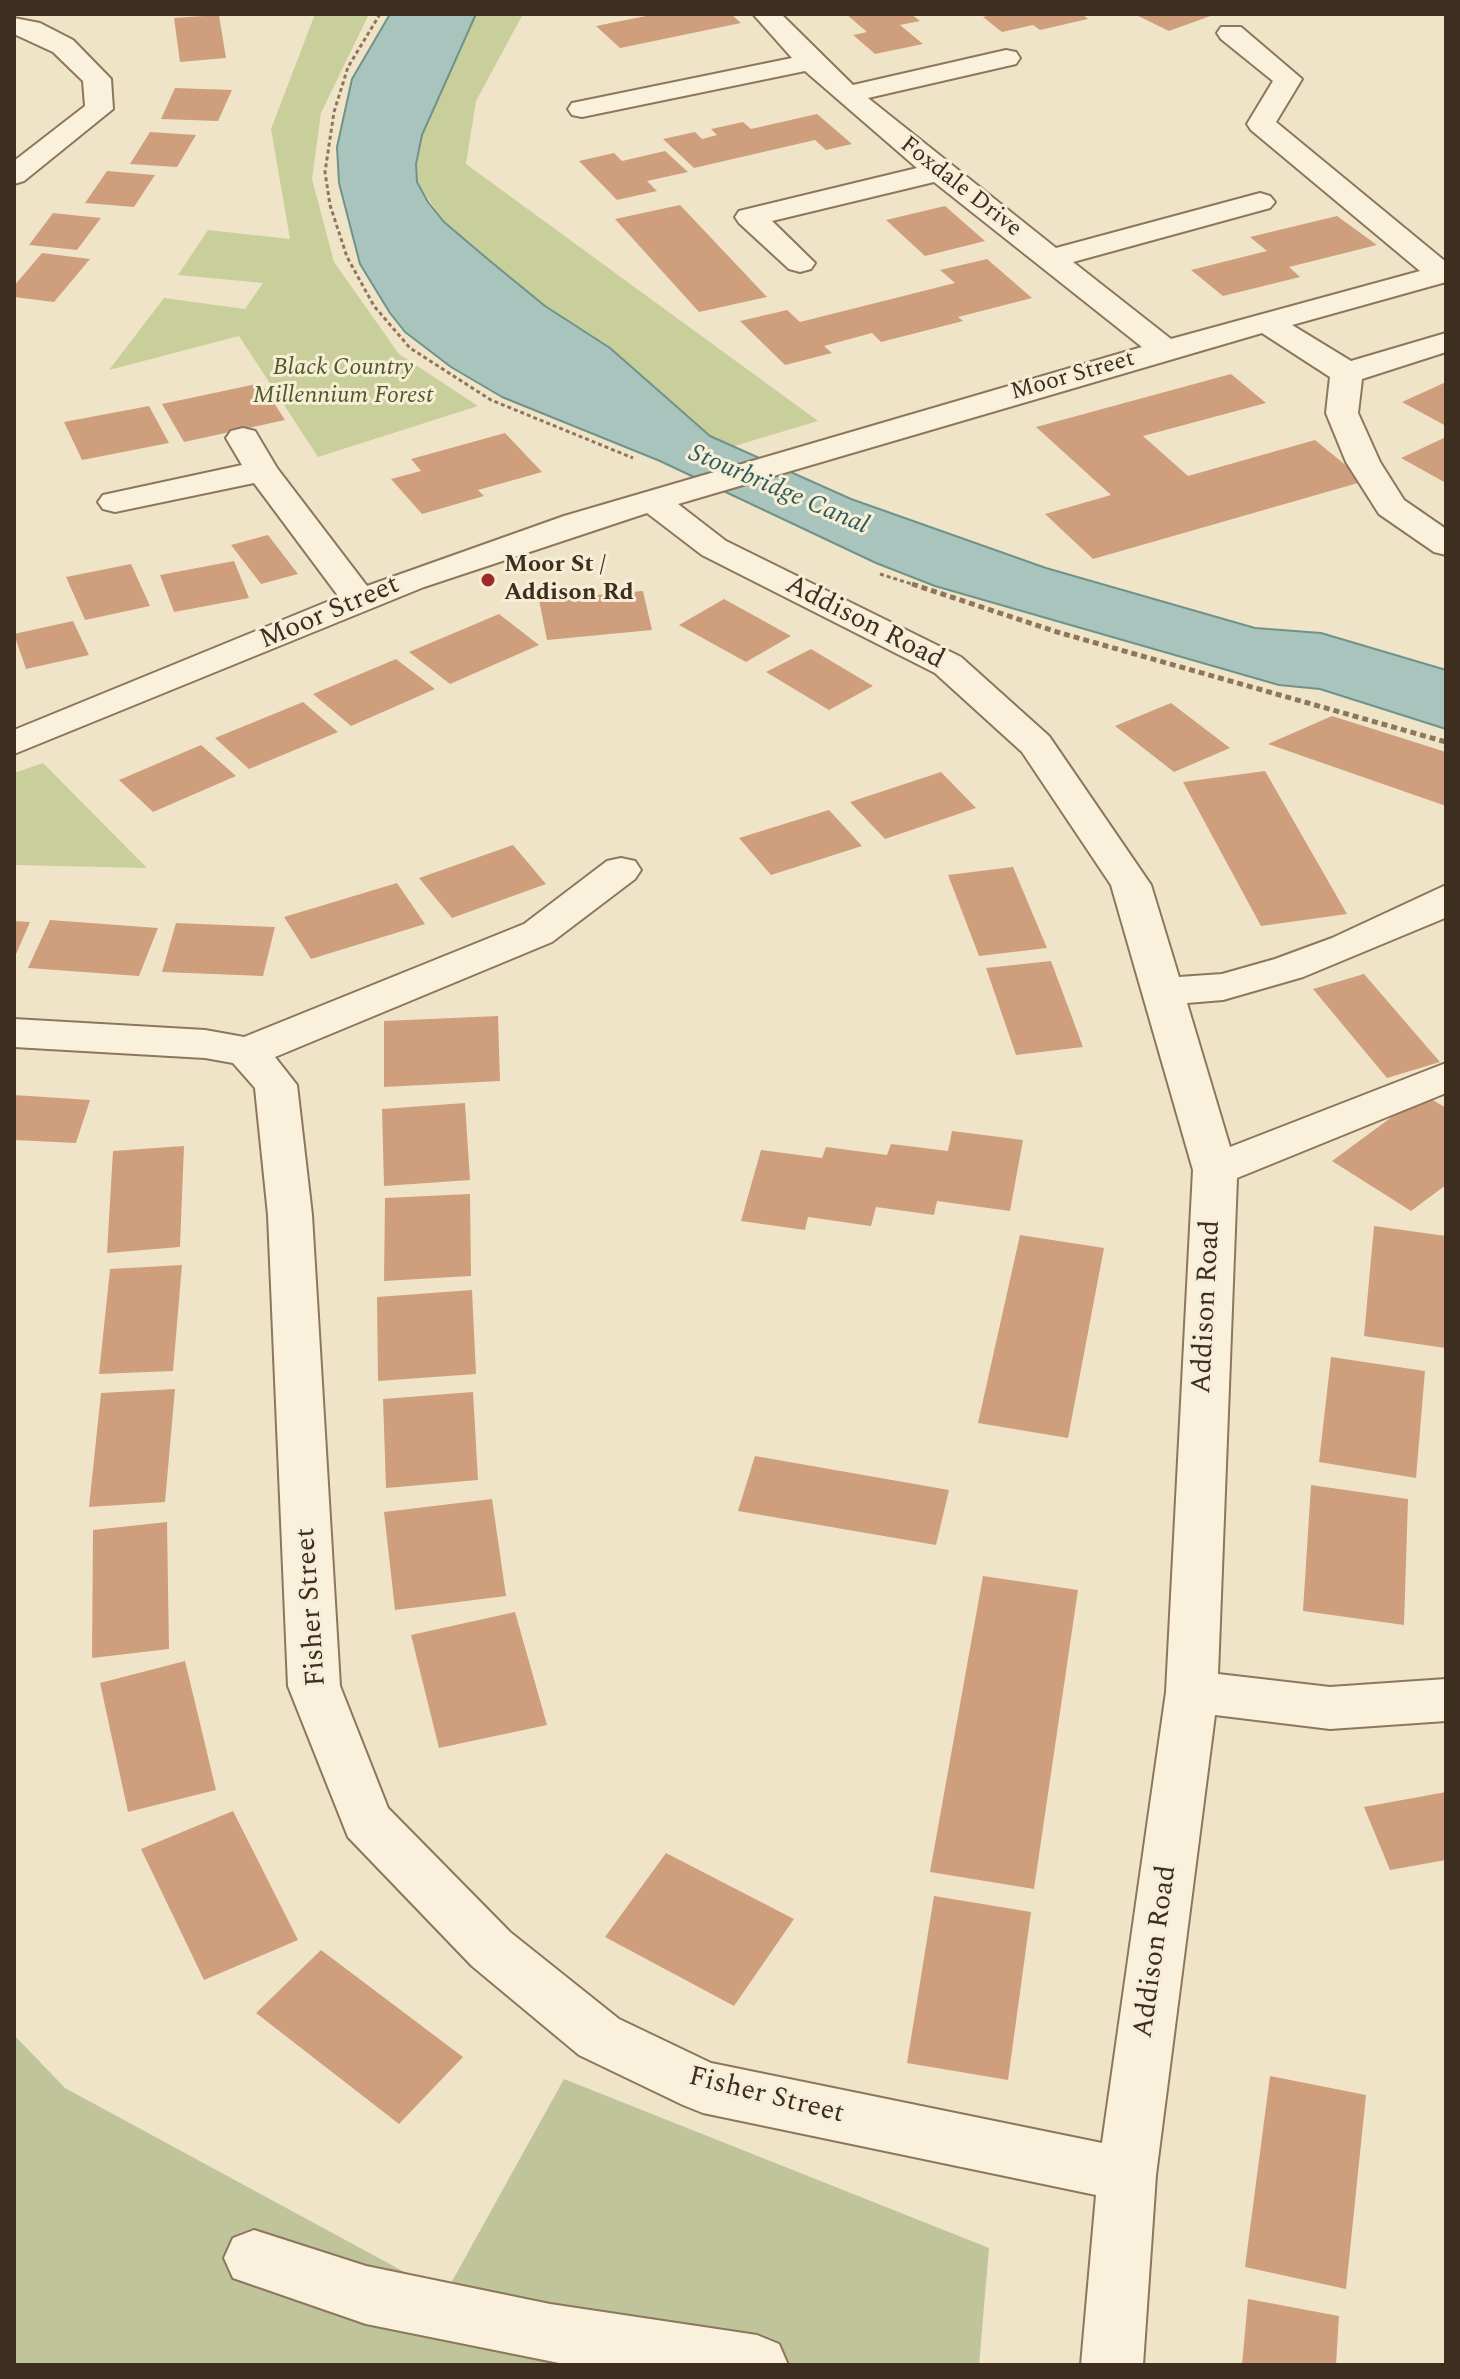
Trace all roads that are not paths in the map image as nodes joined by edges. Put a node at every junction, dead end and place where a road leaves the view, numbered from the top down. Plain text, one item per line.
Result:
1 (766, 14) edge
2 (14, 26) edge
3 (1231, 33) dead end
4 (1006, 58) dead end
5 (811, 62) junction
6 (847, 95) junction
7 (582, 109) dead end
8 (939, 172) junction
9 (14, 175) edge
10 (1260, 202) dead end
11 (1051, 259) junction
12 (800, 263) dead end
13 (1444, 273) edge
14 (1267, 323) junction
15 (1446, 342) edge
16 (1166, 350) junction
17 (1347, 373) junction
18 (243, 438) dead end
19 (262, 471) junction
20 (651, 500) junction
21 (115, 502) dead end
22 (1446, 545) edge
23 (360, 601) junction
24 (14, 743) edge
25 (621, 870) dead end
26 (1446, 897) edge
27 (1163, 992) junction
28 (14, 1033) edge
29 (247, 1052) junction
30 (1446, 1077) edge
31 (1215, 1170) junction
32 (1192, 1692) junction
33 (1446, 1700) edge
34 (1127, 2175) junction
35 (254, 2258) dead end
36 (757, 2365) edge
37 (1112, 2365) edge

1 - 5 street, Foxdale Drive
2 - 9 street
3 - 13 street
4 - 6 street
5 - 6 street, Foxdale Drive
5 - 7 street
6 - 8 street, Foxdale Drive
8 - 11 street, Foxdale Drive
8 - 12 street
10 - 11 street
11 - 16 street, Foxdale Drive
13 - 14 street, Moor Street
14 - 16 street, Moor Street
14 - 17 street
15 - 17 street
16 - 20 street, Moor Street
17 - 22 street
18 - 19 street
19 - 21 street
19 - 23 street
20 - 23 street, Moor Street
20 - 27 street, Addison Road
23 - 24 street, Moor Street
25 - 29 street
26 - 27 street
27 - 31 street, Addison Road
28 - 29 street
29 - 34 street, Fisher Street
30 - 31 street
31 - 32 street, Addison Road
32 - 33 street
32 - 34 street, Addison Road
34 - 37 street, Addison Road
35 - 36 street

